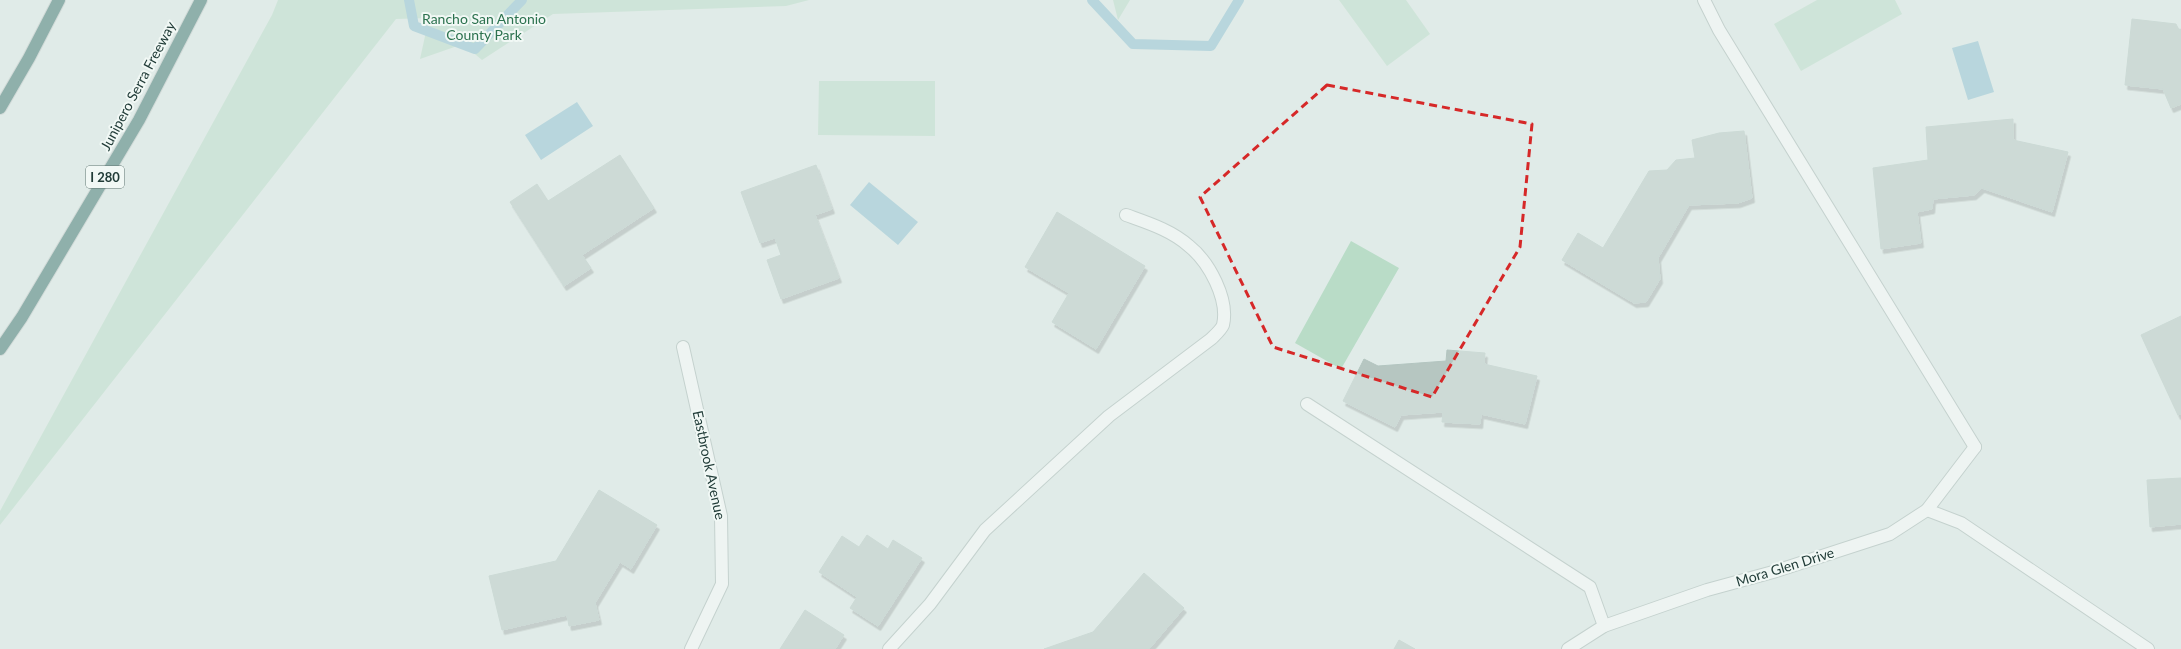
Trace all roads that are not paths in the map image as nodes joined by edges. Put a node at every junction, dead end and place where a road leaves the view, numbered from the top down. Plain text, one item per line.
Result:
1 (59, 0) edge
2 (201, 0) edge
3 (1704, 0) edge
4 (0, 108) edge
5 (1126, 215) dead end
6 (683, 347) dead end
7 (0, 349) edge
8 (1308, 404) dead end
9 (1927, 510) junction
10 (1604, 626) junction
11 (691, 649) edge
12 (889, 649) edge
13 (1568, 649) edge
14 (2148, 649) edge

1 - 4 highway
2 - 7 highway, Junipero Serra Freeway / I 280
3 - 9 street, Mora Glen Drive
5 - 12 street
6 - 11 street, Eastbrook Avenue
8 - 10 street
9 - 10 street, Mora Glen Drive
9 - 14 street
10 - 13 street, Mora Glen Drive

